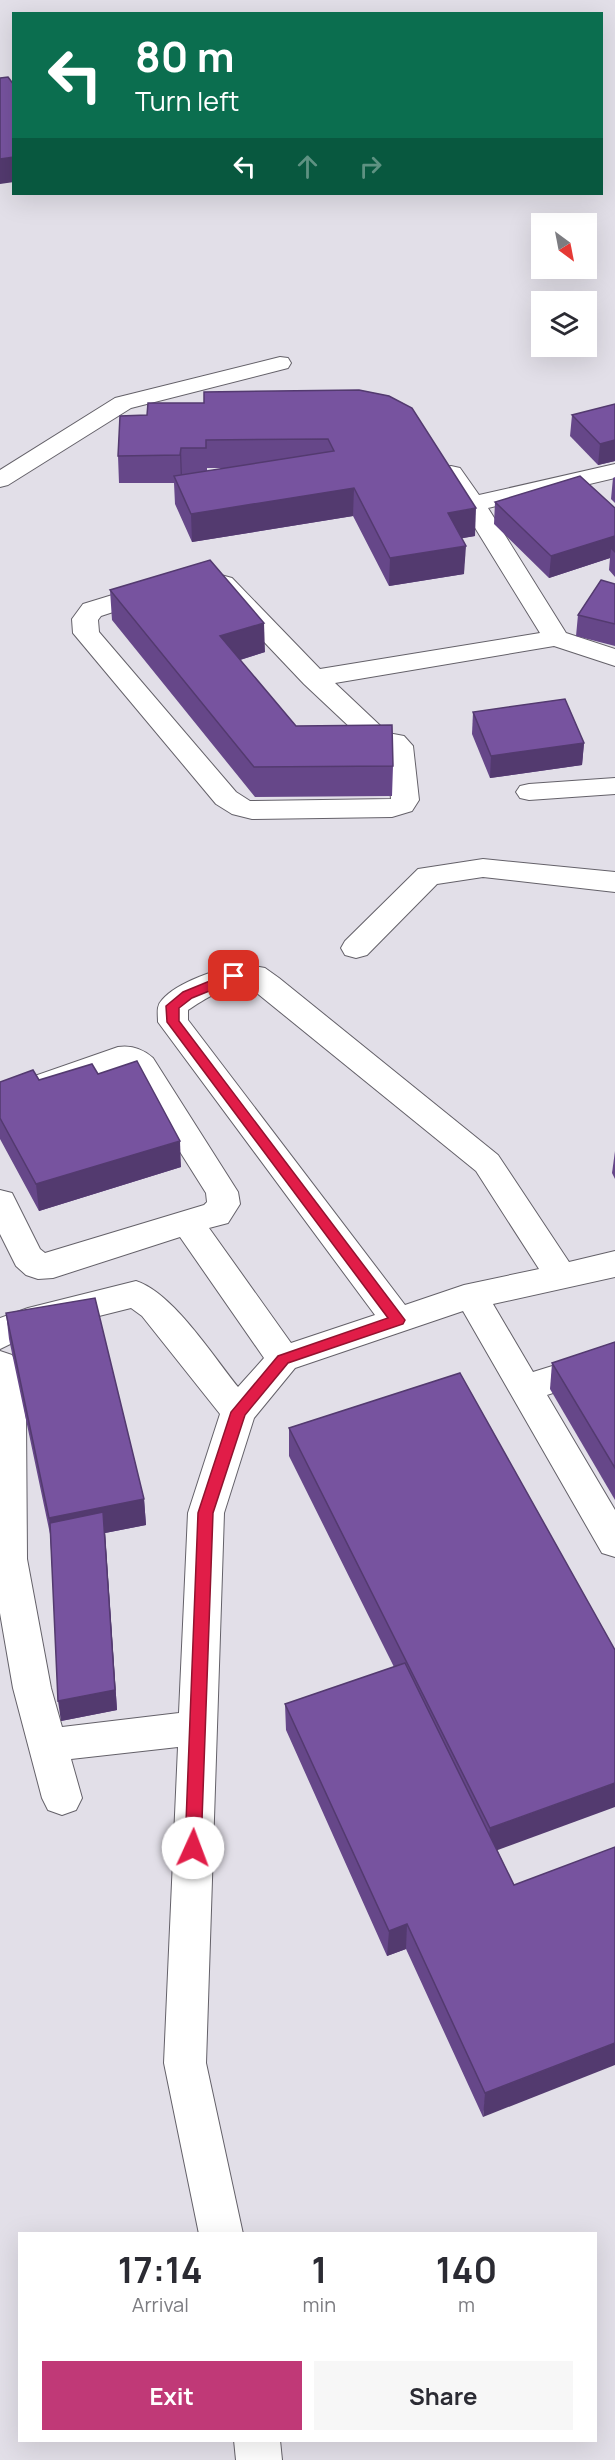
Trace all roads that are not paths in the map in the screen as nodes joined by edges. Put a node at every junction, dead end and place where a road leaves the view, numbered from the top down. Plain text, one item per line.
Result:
1 (280, 363) dead end
2 (435, 450) edge
3 (615, 471) edge
4 (0, 480) edge
5 (473, 504) junction
6 (556, 638) junction
7 (615, 658) edge
8 (314, 678) junction
9 (615, 786) edge
10 (529, 792) dead end
11 (615, 882) edge
12 (356, 948) dead end
13 (0, 1100) edge
14 (0, 1202) edge
15 (188, 1223) junction
16 (14, 1259) edge
17 (615, 1264) edge
18 (561, 1276) junction
19 (472, 1297) junction
20 (398, 1320) junction
21 (0, 1336) edge
22 (283, 1359) junction
23 (615, 1363) edge
24 (0, 1364) edge
25 (525, 1388) junction
26 (238, 1412) junction
27 (615, 1542) edge
28 (198, 1728) junction
29 (48, 1745) junction
30 (62, 1798) dead end
31 (221, 2232) edge
32 (257, 2442) edge
33 (259, 2460) edge

1 - 4 lane
2 - 5 street
3 - 5 street
5 - 6 street
6 - 7 street
6 - 8 street
8 - 8 street
9 - 10 lane
11 - 12 street
13 - 15 street
14 - 16 street
15 - 16 street
15 - 22 street
17 - 18 street
18 - 19 street
18 - 20 street
19 - 20 street
19 - 25 street
20 - 22 street
21 - 26 street
22 - 26 street
23 - 25 street
24 - 29 street
25 - 27 street
26 - 28 street
28 - 29 street
28 - 31 street
29 - 30 street
32 - 33 street

